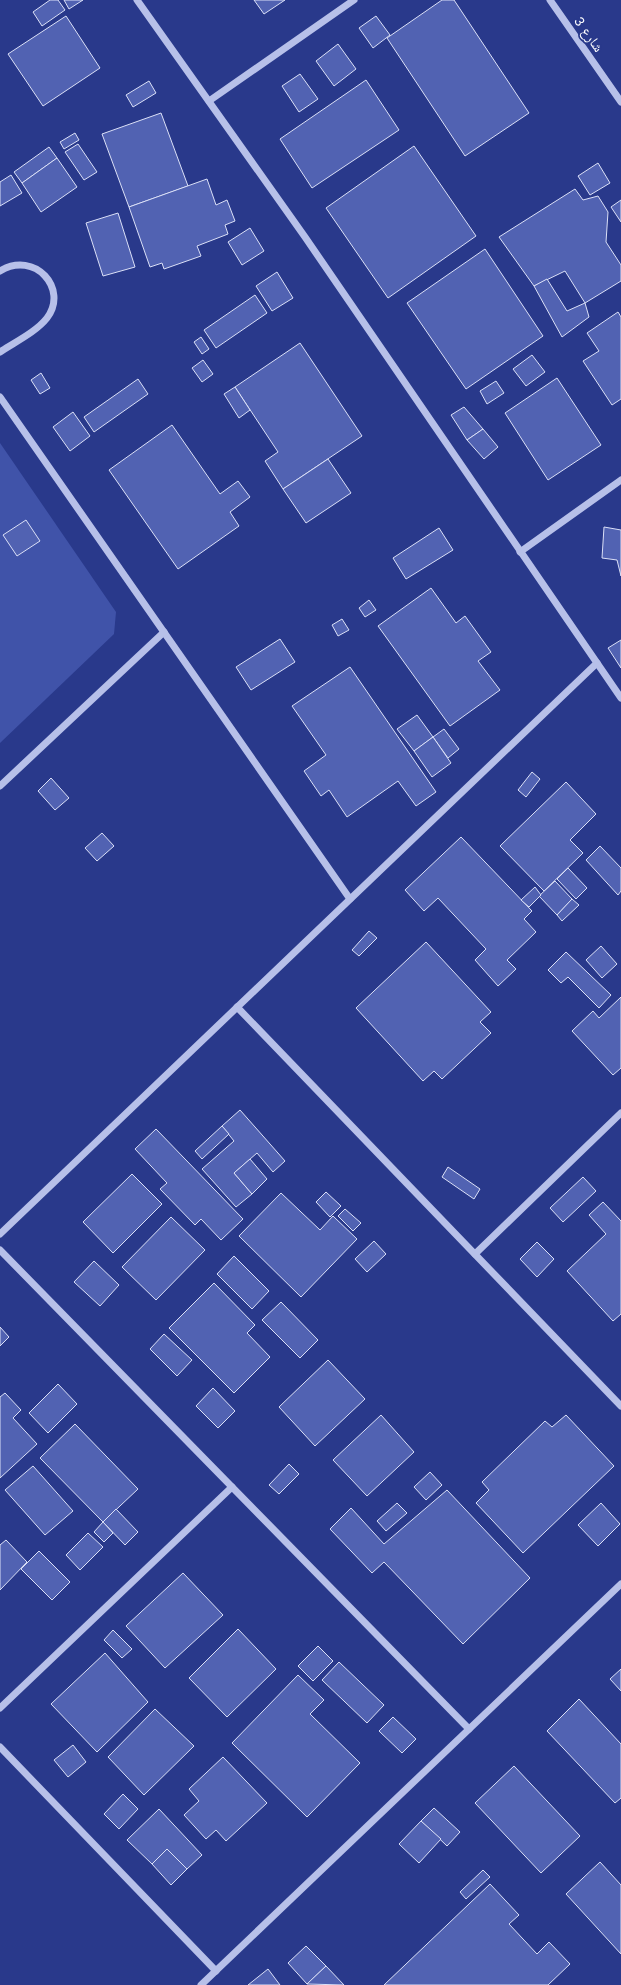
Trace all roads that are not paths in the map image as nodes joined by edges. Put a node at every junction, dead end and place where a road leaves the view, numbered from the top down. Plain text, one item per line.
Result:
1 (137, 0) edge
2 (354, 0) edge
3 (550, 0) edge
4 (209, 101) junction
5 (621, 102) edge
6 (0, 271) edge
7 (0, 352) edge
8 (0, 397) edge
9 (621, 480) edge
10 (520, 552) junction
11 (164, 632) junction
12 (597, 663) junction
13 (621, 698) edge
14 (0, 786) edge
15 (350, 899) junction
16 (237, 1007) junction
17 (621, 1112) edge
18 (0, 1234) edge
19 (0, 1250) edge
20 (475, 1254) junction
21 (621, 1406) edge
22 (232, 1486) junction
23 (621, 1584) edge
24 (0, 1708) edge
25 (469, 1729) junction
26 (0, 1747) edge
27 (216, 1971) junction
28 (201, 1985) edge

1 - 4 street
2 - 4 street
3 - 5 street, شارع 3
4 - 10 street
6 - 7 street
8 - 11 street
9 - 10 street
10 - 12 street
11 - 14 street
11 - 15 street
12 - 13 street
12 - 15 street
15 - 16 street
16 - 18 street
16 - 20 street
17 - 20 street
19 - 22 street
20 - 21 street
22 - 24 street
22 - 25 street
23 - 25 street
25 - 27 street
26 - 27 street
27 - 28 street

